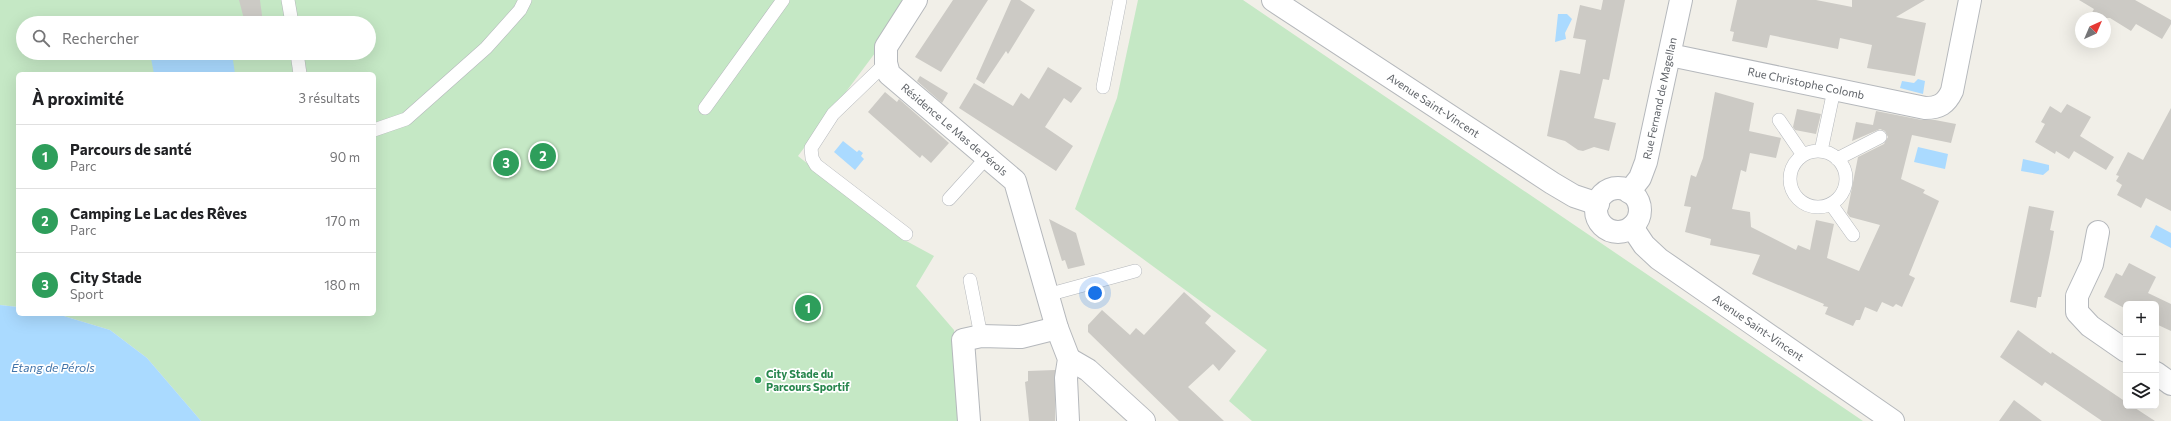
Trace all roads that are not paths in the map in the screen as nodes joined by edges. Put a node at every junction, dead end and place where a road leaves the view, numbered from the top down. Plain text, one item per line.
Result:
1 (288, 0) edge
2 (525, 0) edge
3 (783, 0) edge
4 (916, 0) edge
5 (1120, 0) edge
6 (1273, 0) edge
7 (1681, 0) edge
8 (1970, 0) edge
9 (291, 16) edge
10 (1670, 55) junction
11 (298, 60) edge
12 (886, 64) junction
13 (300, 72) edge
14 (1103, 87) dead end
15 (1834, 90) junction
16 (705, 108) dead end
17 (1779, 120) dead end
18 (376, 129) edge
19 (1880, 137) dead end
20 (1821, 151) junction
21 (1803, 155) junction
22 (987, 157) junction
23 (1837, 159) junction
24 (1629, 192) junction
25 (949, 199) dead end
26 (1598, 204) junction
27 (1831, 204) junction
28 (1632, 227) junction
29 (2098, 232) dead end
30 (906, 234) dead end
31 (1853, 235) dead end
32 (1135, 271) dead end
33 (970, 280) dead end
34 (1048, 295) junction
35 (1057, 328) junction
36 (980, 336) junction
37 (2123, 349) edge
38 (1070, 359) junction
39 (2159, 375) edge
40 (2171, 384) edge
41 (969, 421) edge
42 (1068, 421) edge
43 (1144, 421) edge
44 (1893, 421) edge

1 - 9 lane
2 - 18 lane
3 - 16 lane
4 - 12 street
5 - 14 lane
6 - 26 street, Avenue Saint-Vincent
7 - 10 street, Rue Fernand de Magellan
8 - 15 street, Rue Christophe Colomb
10 - 15 street, Rue Christophe Colomb
10 - 24 street, Rue Fernand de Magellan
11 - 13 lane
12 - 22 street, Résidence Le Mas de Pérols
12 - 30 lane
15 - 20 lane
17 - 21 lane
19 - 23 lane
20 - 21 lane
20 - 23 lane
21 - 27 lane
22 - 25 lane
22 - 34 street, Résidence Le Mas de Pérols
23 - 27 lane
24 - 26 street
24 - 28 street
26 - 28 street
27 - 31 lane
28 - 44 street, Avenue Saint-Vincent
29 - 37 street
32 - 34 lane
33 - 36 lane
34 - 35 street, Résidence Le Mas de Pérols
35 - 36 street
35 - 38 street, Résidence Le Mas de Pérols
36 - 41 street
38 - 42 street
38 - 43 street
39 - 40 street

